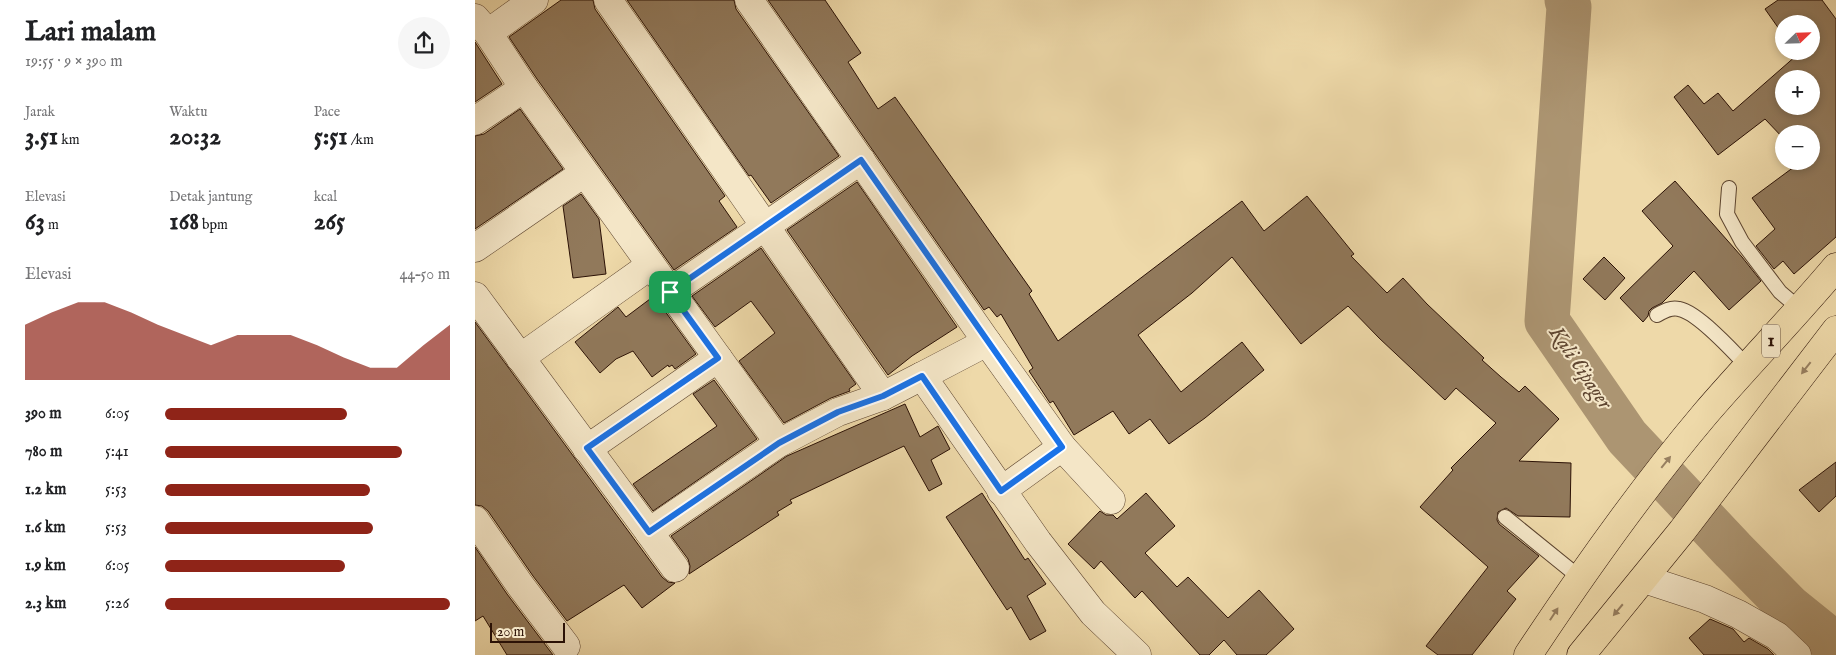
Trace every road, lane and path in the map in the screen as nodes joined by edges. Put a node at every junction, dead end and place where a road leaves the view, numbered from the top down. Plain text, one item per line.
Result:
1 (608, 0) edge
2 (749, 0) edge
3 (521, 4) edge
4 (481, 25) edge
5 (524, 88) junction
6 (475, 120) edge
7 (861, 160) junction
8 (584, 173) junction
9 (1729, 188) dead end
10 (765, 226) junction
11 (475, 248) edge
12 (651, 265) junction
13 (1836, 267) edge
14 (670, 292) junction
15 (475, 296) edge
16 (1801, 309) junction
17 (1657, 315) dead end
18 (1835, 334) edge
19 (987, 342) junction
20 (520, 358) junction
21 (718, 358) junction
22 (1747, 366) junction
23 (922, 376) junction
24 (883, 396) junction
25 (779, 443) junction
26 (1062, 447) junction
27 (587, 448) junction
28 (1001, 491) junction
29 (1111, 500) dead end
30 (1505, 518) dead end
31 (475, 520) edge
32 (649, 532) junction
33 (675, 568) dead end
34 (1579, 577) junction
35 (1644, 579) junction
36 (566, 646) dead end
37 (1589, 651) edge
38 (1137, 655) edge
39 (1527, 655) edge
40 (1797, 655) edge

1 - 10 street
2 - 7 street
3 - 4 street
4 - 5 street
5 - 6 street
5 - 8 street
7 - 10 street
7 - 19 street
8 - 11 street
8 - 12 street
9 - 16 lane
10 - 14 street
10 - 24 street
12 - 14 street
12 - 20 street
13 - 16 highway, 1
14 - 21 street
15 - 20 street
16 - 22 highway, 1
17 - 22 lane
18 -> 35 highway, 1
19 - 23 street
19 - 26 street
20 - 27 street
21 - 25 street
21 - 27 street
34 -> 22 highway, 1
23 - 24 street
23 - 28 street
24 - 25 street
25 - 32 street
26 - 28 street
26 - 29 street
27 - 32 street
28 - 38 street
30 - 34 lane
31 - 36 street
32 - 33 street
39 -> 34 highway, 1
35 -> 37 highway, 1
35 - 40 street

